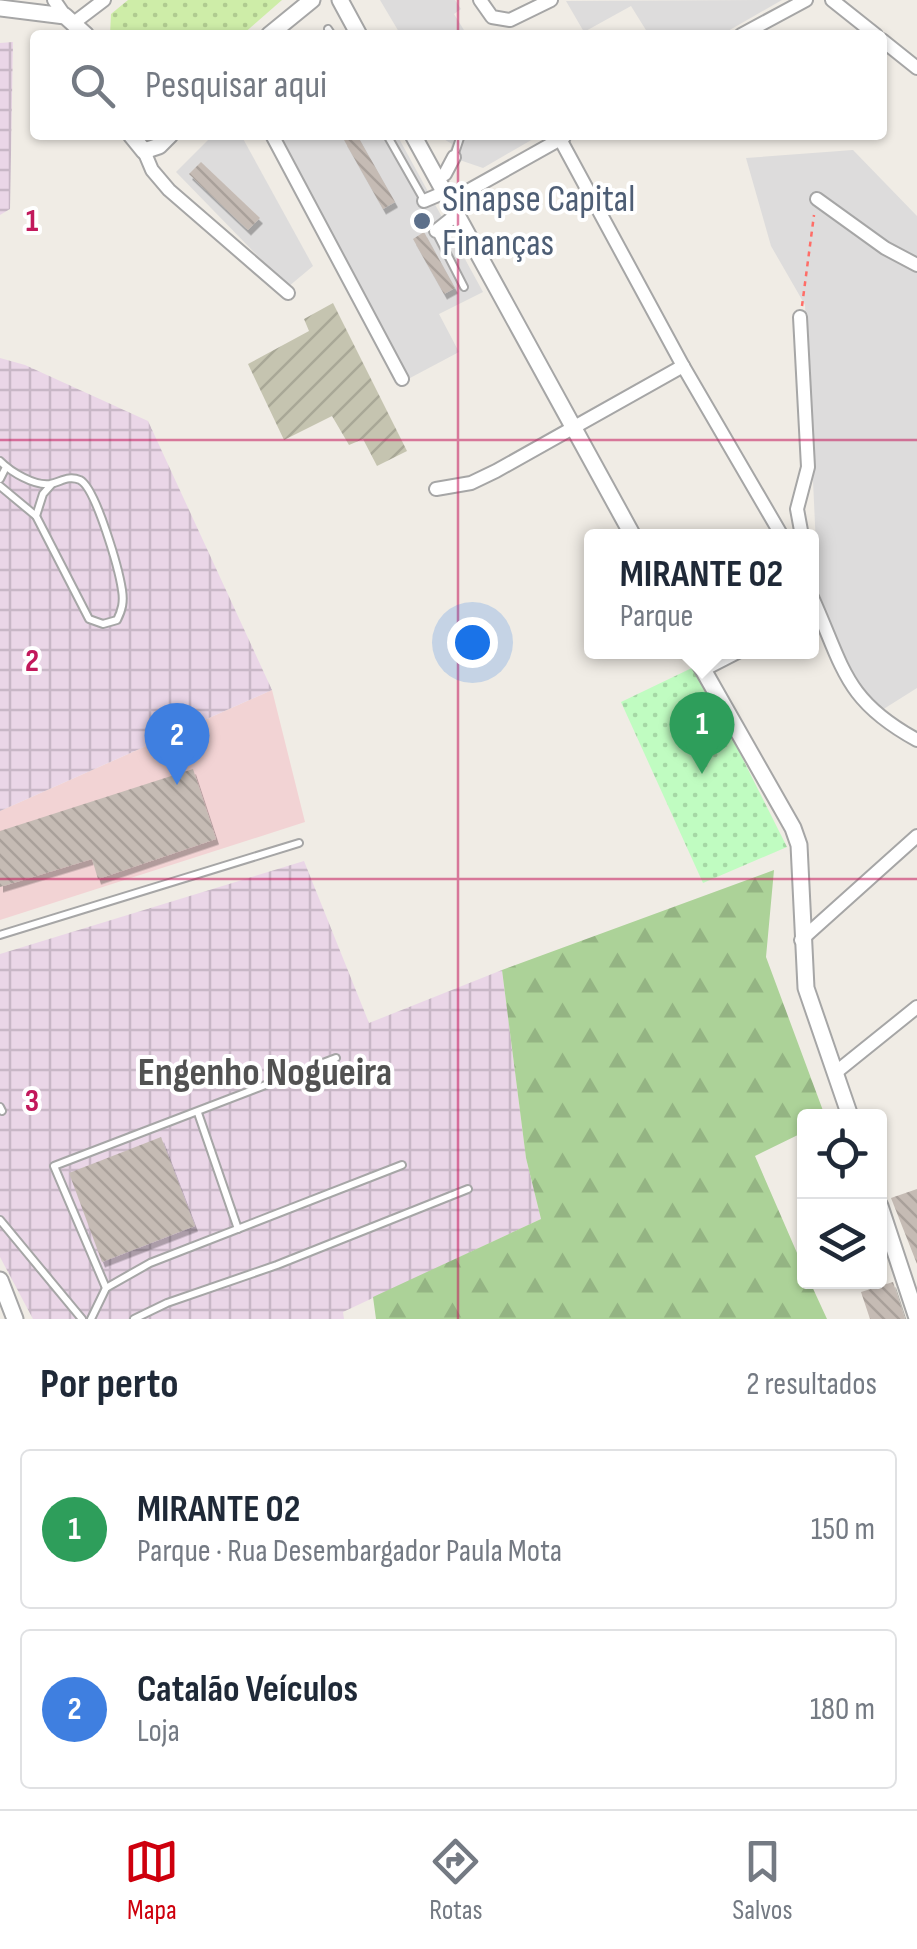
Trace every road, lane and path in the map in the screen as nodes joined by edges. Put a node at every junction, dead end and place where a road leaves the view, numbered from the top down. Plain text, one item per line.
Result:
1 (54, 0) edge
2 (104, 0) edge
3 (312, 0) edge
4 (340, 0) edge
5 (480, 0) edge
6 (552, 0) edge
7 (806, 0) edge
8 (832, 0) edge
9 (0, 8) edge
10 (75, 24) edge
11 (275, 30) edge
12 (356, 30) edge
13 (749, 30) edge
14 (870, 30) edge
15 (887, 44) edge
16 (917, 68) edge
17 (135, 140) edge
18 (165, 140) edge
19 (275, 140) edge
20 (390, 140) edge
21 (415, 140) edge
22 (459, 140) edge
23 (558, 140) edge
24 (566, 140) edge
25 (144, 151) junction
26 (454, 157) joint
27 (446, 197) junction
28 (817, 199) joint
29 (424, 201) joint
30 (436, 230) joint
31 (917, 265) edge
32 (464, 287) dead end
33 (288, 293) dead end
34 (800, 318) joint
35 (682, 366) junction
36 (402, 379) dead end
37 (575, 426) junction
38 (3, 464) edge
39 (0, 479) edge
40 (52, 484) junction
41 (0, 486) edge
42 (436, 489) dead end
43 (36, 516) junction
44 (629, 529) edge
45 (778, 529) edge
46 (800, 529) edge
47 (819, 617) edge
48 (697, 659) edge
49 (724, 659) edge
50 (703, 670) junction
51 (917, 740) edge
52 (917, 836) edge
53 (298, 843) dead end
54 (0, 935) edge
55 (801, 940) junction
56 (917, 1007) edge
57 (336, 1058) dead end
58 (835, 1073) junction
59 (848, 1109) edge
60 (198, 1113) junction
61 (402, 1165) dead end
62 (468, 1189) dead end
63 (0, 1220) edge
64 (887, 1227) edge
65 (238, 1229) junction
66 (0, 1280) edge
67 (106, 1288) junction
68 (917, 1318) edge
69 (15, 1319) edge
70 (82, 1319) edge
71 (91, 1319) edge
72 (134, 1319) edge

1 - 10 street
2 - 10 street
3 - 11 street
4 - 12 street
5 - 6 street
7 - 13 street
8 - 14 street
9 - 10 street
15 - 16 street
17 - 25 street
18 - 25 street
19 - 36 street
20 - 29 lane
21 - 27 street
22 - 26 lane
23 - 27 street
24 - 35 street
25 - 33 street
26 - 27 street
27 - 29 street
27 - 30 street
27 - 37 street
28 - 31 street
28 - 34 path
30 - 32 lane
34 - 46 street
35 - 37 street
35 - 45 street
37 - 42 street
37 - 44 street
38 - 39 lane
38 - 40 lane
40 - 43 lane
40 - 43 lane
41 - 43 lane
47 - 51 street
48 - 50 street
49 - 50 street
50 - 55 street
52 - 55 street
53 - 54 lane
55 - 58 street
56 - 58 street
57 - 60 lane
58 - 59 street
60 - 65 lane
60 - 67 lane
61 - 65 lane
62 - 72 lane
63 - 70 lane
64 - 68 street
65 - 67 lane
66 - 69 street
67 - 71 lane

